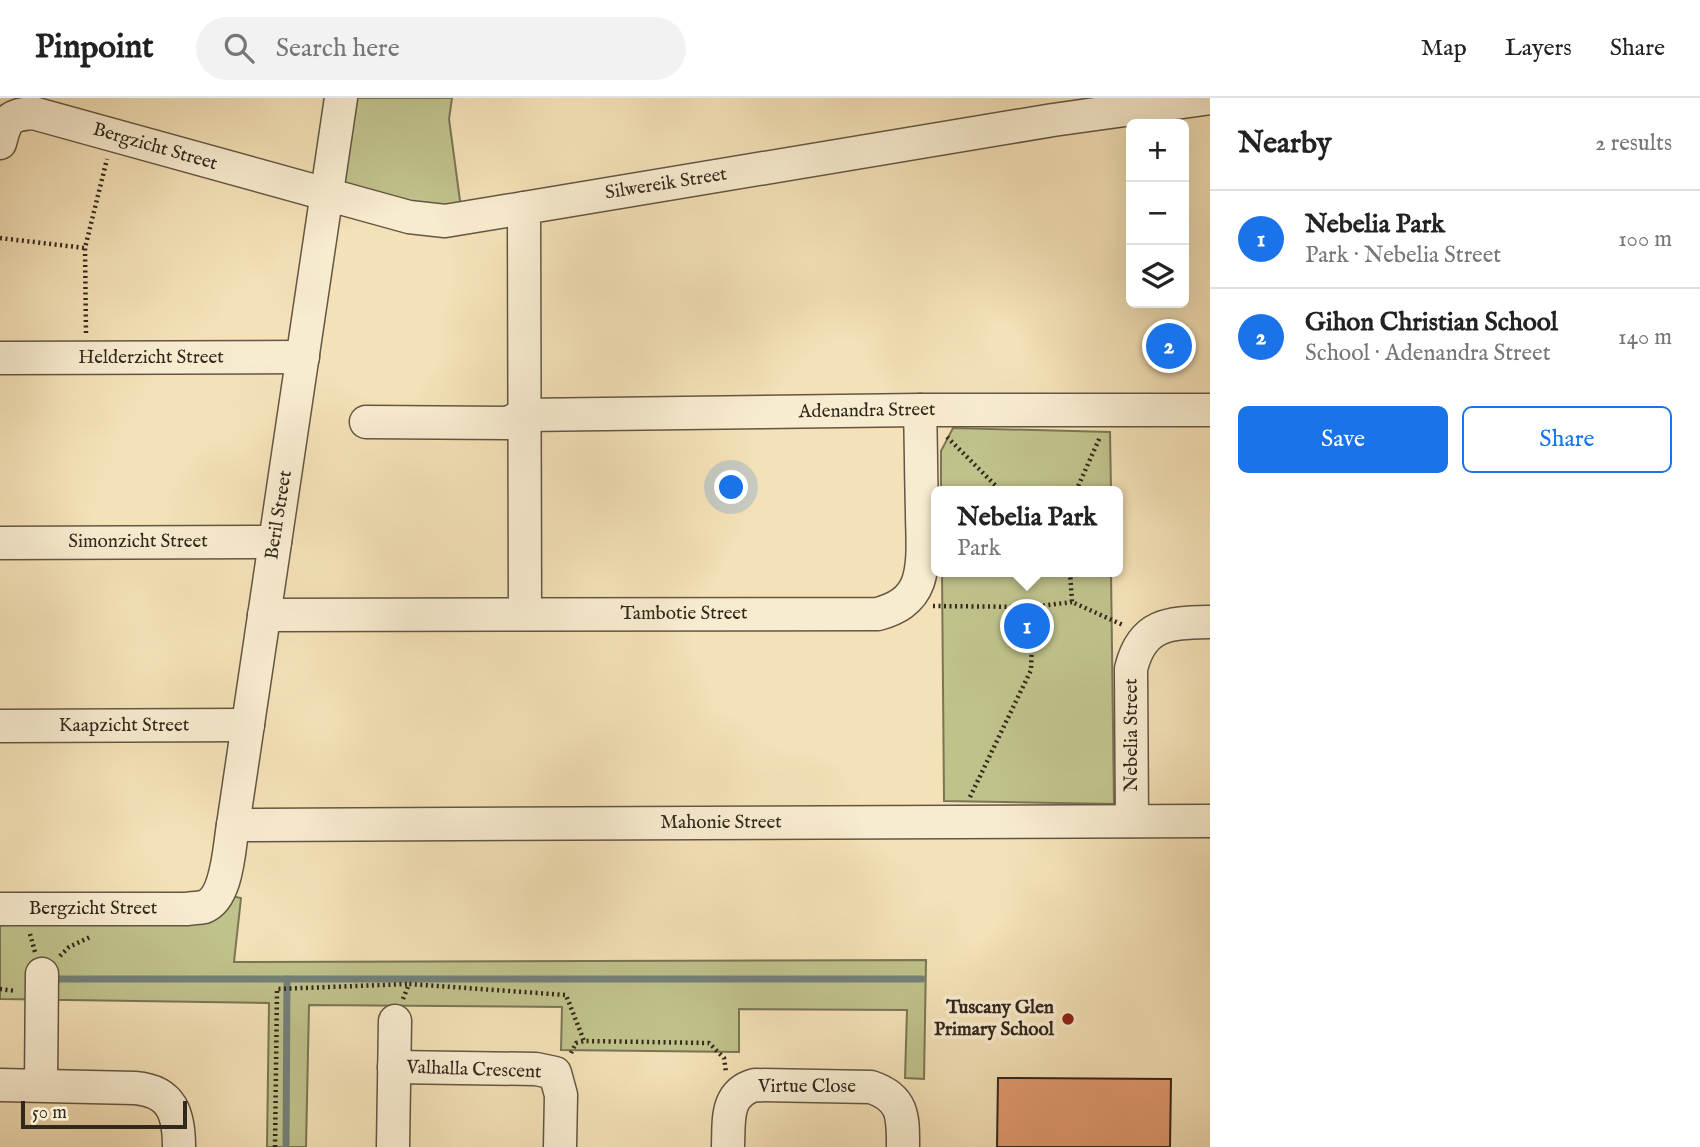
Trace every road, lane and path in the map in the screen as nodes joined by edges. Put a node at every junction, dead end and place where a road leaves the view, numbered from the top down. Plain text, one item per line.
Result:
1 (341, 98) edge
2 (1210, 99) edge
3 (1051, 109) edge
4 (76, 111) edge
5 (113, 135) junction
6 (0, 143) edge
7 (327, 195) junction
8 (524, 208) junction
9 (0, 238) edge
10 (85, 248) junction
11 (0, 358) edge
12 (86, 358) junction
13 (303, 358) junction
14 (920, 410) junction
15 (1118, 410) junction
16 (1210, 410) edge
17 (524, 415) junction
18 (366, 422) dead end
19 (996, 486) edge
20 (1078, 486) edge
21 (275, 542) junction
22 (0, 543) edge
23 (1070, 577) edge
24 (908, 600) junction
25 (1072, 602) junction
26 (1033, 607) junction
27 (526, 614) junction
28 (264, 615) junction
29 (1210, 622) edge
30 (1144, 639) junction
31 (248, 725) junction
32 (0, 726) edge
33 (1132, 821) junction
34 (1210, 821) edge
35 (966, 822) junction
36 (233, 825) junction
37 (12, 909) edge
38 (187, 909) joint
39 (94, 935) dead end
40 (42, 974) junction
41 (409, 984) junction
42 (395, 1021) joint
43 (584, 1041) junction
44 (394, 1067) junction
45 (555, 1073) junction
46 (0, 1085) edge
47 (41, 1085) junction
48 (736, 1095) junction
49 (179, 1147) edge
50 (275, 1147) edge
51 (393, 1147) edge
52 (560, 1147) edge
53 (728, 1147) edge
54 (902, 1147) edge

1 - 7 street, Beril Street
2 - 3 street, Silwereik Street
3 - 8 street, Silwereik Street
4 - 5 street, Bergzicht Street
4 - 6 street, Bergzicht Street
5 - 7 street, Bergzicht Street
5 - 10 path
7 - 8 street, Silwereik Street
7 - 13 street, Beril Street
8 - 17 street
9 - 10 path
10 - 12 path
11 - 12 street, Helderzicht Street
12 - 13 street, Helderzicht Street
13 - 21 street, Beril Street
14 - 15 street, Adenandra Street
14 - 17 street, Adenandra Street
14 - 19 path
14 - 24 street
15 - 16 street, Adenandra Street
15 - 20 path
17 - 18 street, Adenandra Street
17 - 27 street
21 - 22 street, Simonzicht Street
21 - 28 street, Beril Street
23 - 25 path
24 - 26 path
24 - 27 street, Tambotie Street
25 - 26 path
25 - 30 path
26 - 35 path
27 - 28 street, Tambotie Street
28 - 31 street, Beril Street
29 - 30 street
30 - 33 street, Nebelia Street
31 - 32 street, Kaapzicht Street
31 - 36 street, Beril Street
33 - 34 street, Mahonie Street
33 - 35 street, Mahonie Street
35 - 36 street, Mahonie Street
36 - 38 street, Beril Street
37 - 38 street, Bergzicht Street
37 - 40 path
39 - 40 path
40 - 47 street
41 - 42 path
41 - 43 path
41 - 50 path
42 - 44 street, Valhalla Crescent
43 - 45 path
43 - 48 path
44 - 45 street, Valhalla Crescent
44 - 51 street, Valhalla Crescent
45 - 52 street
46 - 47 street
47 - 49 street
48 - 53 street, Virtue Close
48 - 54 street, Virtue Close

